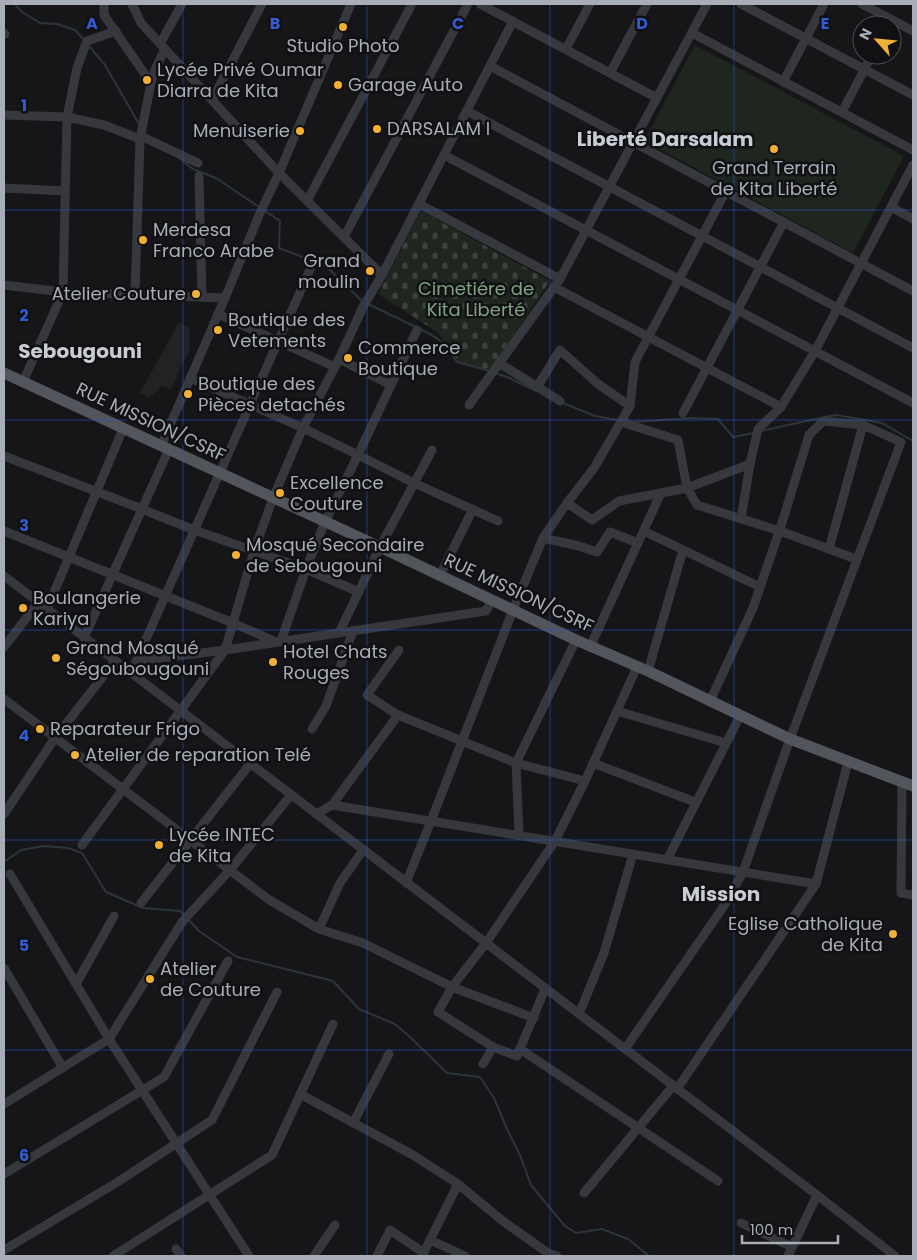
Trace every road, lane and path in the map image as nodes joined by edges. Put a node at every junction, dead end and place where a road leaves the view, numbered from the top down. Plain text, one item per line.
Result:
1 (104, 4) edge
2 (132, 4) edge
3 (182, 4) edge
4 (262, 4) edge
5 (351, 4) edge
6 (412, 4) edge
7 (468, 4) edge
8 (480, 4) edge
9 (590, 4) edge
10 (647, 4) edge
11 (707, 4) edge
12 (741, 4) edge
13 (824, 4) edge
14 (862, 4) edge
15 (879, 15) edge
16 (513, 21) junction
17 (116, 31) junction
18 (692, 33) junction
19 (806, 38) junction
20 (163, 47) junction
21 (566, 49) junction
22 (867, 65) edge
23 (490, 66) junction
24 (865, 70) junction
25 (610, 73) junction
26 (783, 82) junction
27 (151, 83) junction
28 (913, 95) edge
29 (657, 98) junction
30 (212, 100) junction
31 (467, 111) junction
32 (842, 112) junction
33 (4, 114) edge
34 (67, 117) junction
35 (141, 138) junction
36 (633, 142) junction
37 (913, 150) edge
38 (444, 155) junction
39 (198, 162) dead end
40 (913, 165) edge
41 (279, 173) junction
42 (200, 176) dead end
43 (609, 187) junction
44 (4, 188) edge
45 (65, 191) junction
46 (726, 191) junction
47 (307, 201) junction
48 (419, 204) junction
49 (891, 207) junction
50 (913, 219) edge
51 (784, 222) junction
52 (586, 230) junction
53 (702, 236) junction
54 (344, 237) junction
55 (862, 263) junction
56 (312, 265) dead end
57 (760, 267) junction
58 (382, 275) junction
59 (560, 279) junction
60 (679, 279) junction
61 (4, 285) edge
62 (554, 287) junction
63 (913, 291) edge
64 (63, 292) junction
65 (135, 294) junction
66 (202, 297) junction
67 (225, 298) junction
68 (838, 308) junction
69 (738, 310) junction
70 (218, 314) junction
71 (417, 330) dead end
72 (649, 336) junction
73 (278, 341) junction
74 (913, 348) edge
75 (815, 351) junction
76 (337, 363) junction
77 (499, 363) junction
78 (707, 368) junction
79 (4, 373) edge
80 (190, 378) junction
81 (23, 382) junction
82 (391, 385) junction
83 (537, 387) junction
84 (560, 401) dead end
85 (913, 403) edge
86 (250, 404) junction
87 (469, 405) dead end
88 (630, 406) junction
89 (782, 407) junction
90 (683, 412) dead end
91 (621, 422) junction
92 (863, 425) junction
93 (303, 428) junction
94 (123, 429) junction
95 (165, 447) junction
96 (432, 450) dead end
97 (358, 455) junction
98 (4, 456) edge
99 (750, 464) junction
100 (219, 473) junction
101 (414, 484) junction
102 (687, 488) junction
103 (97, 491) junction
104 (661, 493) junction
105 (273, 498) junction
106 (567, 503) junction
107 (142, 509) junction
108 (473, 509) junction
109 (741, 519) junction
110 (498, 520) dead end
111 (324, 522) junction
112 (194, 530) junction
113 (4, 531) edge
114 (644, 531) junction
115 (780, 531) junction
116 (543, 538) junction
117 (638, 544) junction
118 (380, 547) junction
119 (829, 548) junction
120 (683, 550) junction
121 (254, 551) junction
122 (69, 558) junction
123 (856, 559) junction
124 (306, 569) junction
125 (440, 575) junction
126 (4, 576) edge
127 (112, 576) junction
128 (760, 587) junction
129 (359, 592) junction
130 (164, 596) junction
131 (492, 600) junction
132 (38, 603) junction
133 (47, 609) junction
134 (513, 610) junction
135 (233, 623) junction
136 (353, 631) junction
137 (340, 633) junction
138 (84, 638) junction
139 (576, 640) junction
140 (278, 641) junction
141 (4, 647) edge
142 (590, 647) junction
143 (225, 650) junction
144 (398, 650) dead end
145 (115, 661) junction
146 (136, 662) junction
147 (636, 667) junction
148 (648, 671) junction
149 (130, 673) junction
150 (4, 700) edge
151 (710, 701) junction
152 (617, 710) junction
153 (180, 711) junction
154 (398, 715) junction
155 (740, 716) junction
156 (312, 729) dead end
157 (55, 738) junction
158 (790, 739) junction
159 (462, 741) junction
160 (726, 742) junction
161 (848, 762) junction
162 (516, 763) junction
163 (593, 763) junction
164 (250, 764) junction
165 (585, 781) junction
166 (908, 784) edge
167 (122, 789) junction
168 (291, 795) junction
169 (695, 802) junction
170 (332, 804) junction
171 (4, 814) edge
172 (316, 814) junction
173 (431, 821) junction
174 (519, 836) junction
175 (190, 840) junction
176 (555, 841) junction
177 (82, 845) dead end
178 (363, 850) junction
179 (633, 854) junction
180 (666, 860) junction
181 (230, 870) junction
182 (743, 872) junction
183 (10, 874) dead end
184 (406, 882) junction
185 (816, 884) junction
186 (913, 895) edge
187 (141, 903) dead end
188 (114, 916) dead end
189 (319, 929) junction
190 (486, 944) junction
191 (228, 961) dead end
192 (4, 968) edge
193 (76, 984) junction
194 (452, 987) junction
195 (545, 989) junction
196 (278, 992) dead end
197 (579, 1014) junction
198 (534, 1018) junction
199 (334, 1024) dead end
200 (109, 1039) junction
201 (494, 1047) junction
202 (520, 1049) junction
203 (625, 1049) junction
204 (389, 1054) dead end
205 (484, 1064) dead end
206 (63, 1068) junction
207 (675, 1087) junction
208 (142, 1090) junction
209 (300, 1094) junction
210 (5, 1100) edge
211 (353, 1123) junction
212 (638, 1128) junction
213 (176, 1143) junction
214 (4, 1174) edge
215 (718, 1181) dead end
216 (458, 1184) junction
217 (584, 1193) dead end
218 (210, 1195) junction
219 (817, 1196) junction
220 (741, 1223) dead end
221 (335, 1225) dead end
222 (430, 1240) junction
223 (792, 1247) junction
224 (4, 1250) edge
225 (423, 1254) edge
226 (8, 1256) edge
227 (113, 1256) edge
228 (249, 1256) edge
229 (314, 1256) edge
230 (377, 1256) edge
231 (465, 1256) edge
232 (552, 1256) edge
233 (788, 1256) edge
234 (895, 1256) edge

1 - 17 street
2 - 20 street
3 - 20 street
4 - 30 street
5 - 41 street
6 - 47 street
7 - 54 street
8 - 16 street
9 - 21 street
10 - 25 street
11 - 18 street
12 - 19 street
13 - 19 street
14 - 15 street
16 - 21 street
16 - 23 street
17 - 27 street
17 - 34 street
18 - 26 street
18 - 29 street
19 - 24 street
19 - 26 street
20 - 27 street
20 - 30 street
21 - 25 street
22 - 24 street
23 - 31 street
23 - 36 street
24 - 28 street
24 - 32 street
25 - 29 street
26 - 32 street
27 - 35 street
29 - 36 street
30 - 41 street
31 - 38 street
31 - 43 street
32 - 37 street
33 - 34 street
34 - 35 street
34 - 45 street
35 - 39 street
35 - 65 street
36 - 43 street
36 - 46 street
38 - 48 street
38 - 52 street
40 - 49 street
41 - 47 street
41 - 67 street
42 - 66 street
43 - 52 street
43 - 53 street
44 - 45 street
45 - 64 street
46 - 51 street
46 - 53 street
47 - 54 street
48 - 58 street
48 - 59 street
49 - 50 street
49 - 55 street
51 - 55 street
51 - 57 street
52 - 59 street
52 - 60 street
53 - 57 street
53 - 60 street
54 - 58 street
55 - 63 street
55 - 68 street
56 - 73 street
57 - 68 street
57 - 69 street
58 - 76 street
59 - 62 street
60 - 69 street
60 - 72 street
61 - 64 street
62 - 72 street
62 - 77 street
64 - 65 street
64 - 81 street
65 - 66 street
66 - 67 street
67 - 70 street
68 - 74 street
68 - 75 street
69 - 75 street
69 - 78 street
70 - 73 street
70 - 80 street
71 - 82 street
72 - 78 street
72 - 88 street
73 - 76 street
73 - 86 street
75 - 85 street
75 - 89 street
76 - 82 street
76 - 93 street
77 - 83 street
77 - 87 street
78 - 89 street
78 - 90 street
79 - 81 main road, RUE MISSION/CSRF
80 - 86 street
80 - 95 street
81 - 94 main road, RUE MISSION/CSRF
82 - 97 street
83 - 84 street
83 - 88 street
86 - 93 street
86 - 100 street
88 - 91 street
89 - 99 street
91 - 102 street
91 - 106 street
92 - 115 street
92 - 119 street
92 - 123 street
93 - 97 street
93 - 105 street
94 - 95 main road, RUE MISSION/CSRF
94 - 103 street
95 - 100 main road, RUE MISSION/CSRF
95 - 107 street
96 - 101 street
97 - 101 street
97 - 111 street
98 - 103 street
99 - 102 street
99 - 109 street
100 - 105 main road, RUE MISSION/CSRF
100 - 112 street
101 - 108 street
101 - 118 street
102 - 104 street
102 - 109 street
103 - 107 street
103 - 122 street
104 - 106 street
104 - 114 street
105 - 111 main road, RUE MISSION/CSRF
105 - 121 street
106 - 116 street
107 - 112 street
107 - 127 street
108 - 110 street
108 - 125 street
109 - 115 street
111 - 118 main road, RUE MISSION/CSRF
111 - 124 street
112 - 121 street
112 - 130 street
113 - 122 street
114 - 117 street
114 - 120 street
115 - 119 street
115 - 128 street
116 - 117 street
116 - 134 street
117 - 142 street
118 - 125 main road, RUE MISSION/CSRF
118 - 129 street
119 - 123 street
120 - 128 street
120 - 148 street
121 - 124 street
121 - 135 street
122 - 127 street
122 - 133 street
123 - 158 street
124 - 129 street
124 - 140 street
125 - 131 main road, RUE MISSION/CSRF
126 - 132 street
127 - 130 street
127 - 138 street
128 - 151 street
129 - 137 street
130 - 135 street
130 - 146 street
131 - 134 main road, RUE MISSION/CSRF
131 - 136 street
132 - 133 street
132 - 141 street
133 - 138 street
134 - 139 main road, RUE MISSION/CSRF
134 - 159 street
135 - 140 street
135 - 143 street
136 - 137 street
136 - 156 street
137 - 140 street
138 - 145 street
139 - 142 main road, RUE MISSION/CSRF
139 - 162 street
140 - 143 street
142 - 147 main road, RUE MISSION/CSRF
143 - 146 street
143 - 153 street
144 - 154 street
145 - 149 street
145 - 157 street
146 - 149 street
147 - 148 main road, RUE MISSION/CSRF
147 - 152 street
148 - 151 main road, RUE MISSION/CSRF
149 - 153 street
150 - 157 street
151 - 155 main road, RUE MISSION/CSRF
152 - 160 street
152 - 163 street
153 - 164 street
153 - 167 street
154 - 159 street
154 - 170 street
155 - 158 main road, RUE MISSION/CSRF
155 - 160 street
157 - 167 street
157 - 171 street
158 - 161 main road, RUE MISSION/CSRF
158 - 182 street
159 - 162 street
159 - 173 street
160 - 169 street
161 - 166 main road, RUE MISSION/CSRF
161 - 185 street
162 - 165 street
162 - 174 street
163 - 165 street
163 - 169 street
164 - 168 street
164 - 175 street
165 - 176 street
166 - 186 street
167 - 175 street
167 - 177 street
168 - 172 street
168 - 181 street
169 - 180 street
170 - 172 street
170 - 173 street
172 - 178 street
173 - 174 street
173 - 184 street
174 - 176 street
175 - 181 street
175 - 187 street
176 - 179 street
176 - 190 street
178 - 184 street
178 - 189 street
179 - 180 street
179 - 197 street
180 - 182 street
181 - 189 street
181 - 200 street
182 - 185 street
182 - 203 street
183 - 193 street
184 - 190 street
185 - 207 street
188 - 193 street
189 - 194 street
190 - 194 street
190 - 195 street
191 - 208 street
192 - 206 street
193 - 200 street
194 - 198 street
194 - 201 street
195 - 197 street
195 - 198 street
196 - 213 street
197 - 203 street
198 - 202 street
199 - 209 street
200 - 206 street
200 - 208 street
201 - 202 street
201 - 205 street
202 - 212 street
203 - 207 street
204 - 211 street
206 - 210 street
207 - 212 street
207 - 219 street
208 - 213 street
208 - 214 street
209 - 211 street
209 - 218 street
211 - 216 street
212 - 215 street
212 - 217 street
213 - 218 street
213 - 224 street
216 - 222 street
216 - 232 street
218 - 227 street
218 - 228 street
219 - 223 street
219 - 234 street
220 - 223 street
221 - 229 street
222 - 225 street
222 - 231 street
223 - 233 street
224 - 226 street
225 - 230 street

